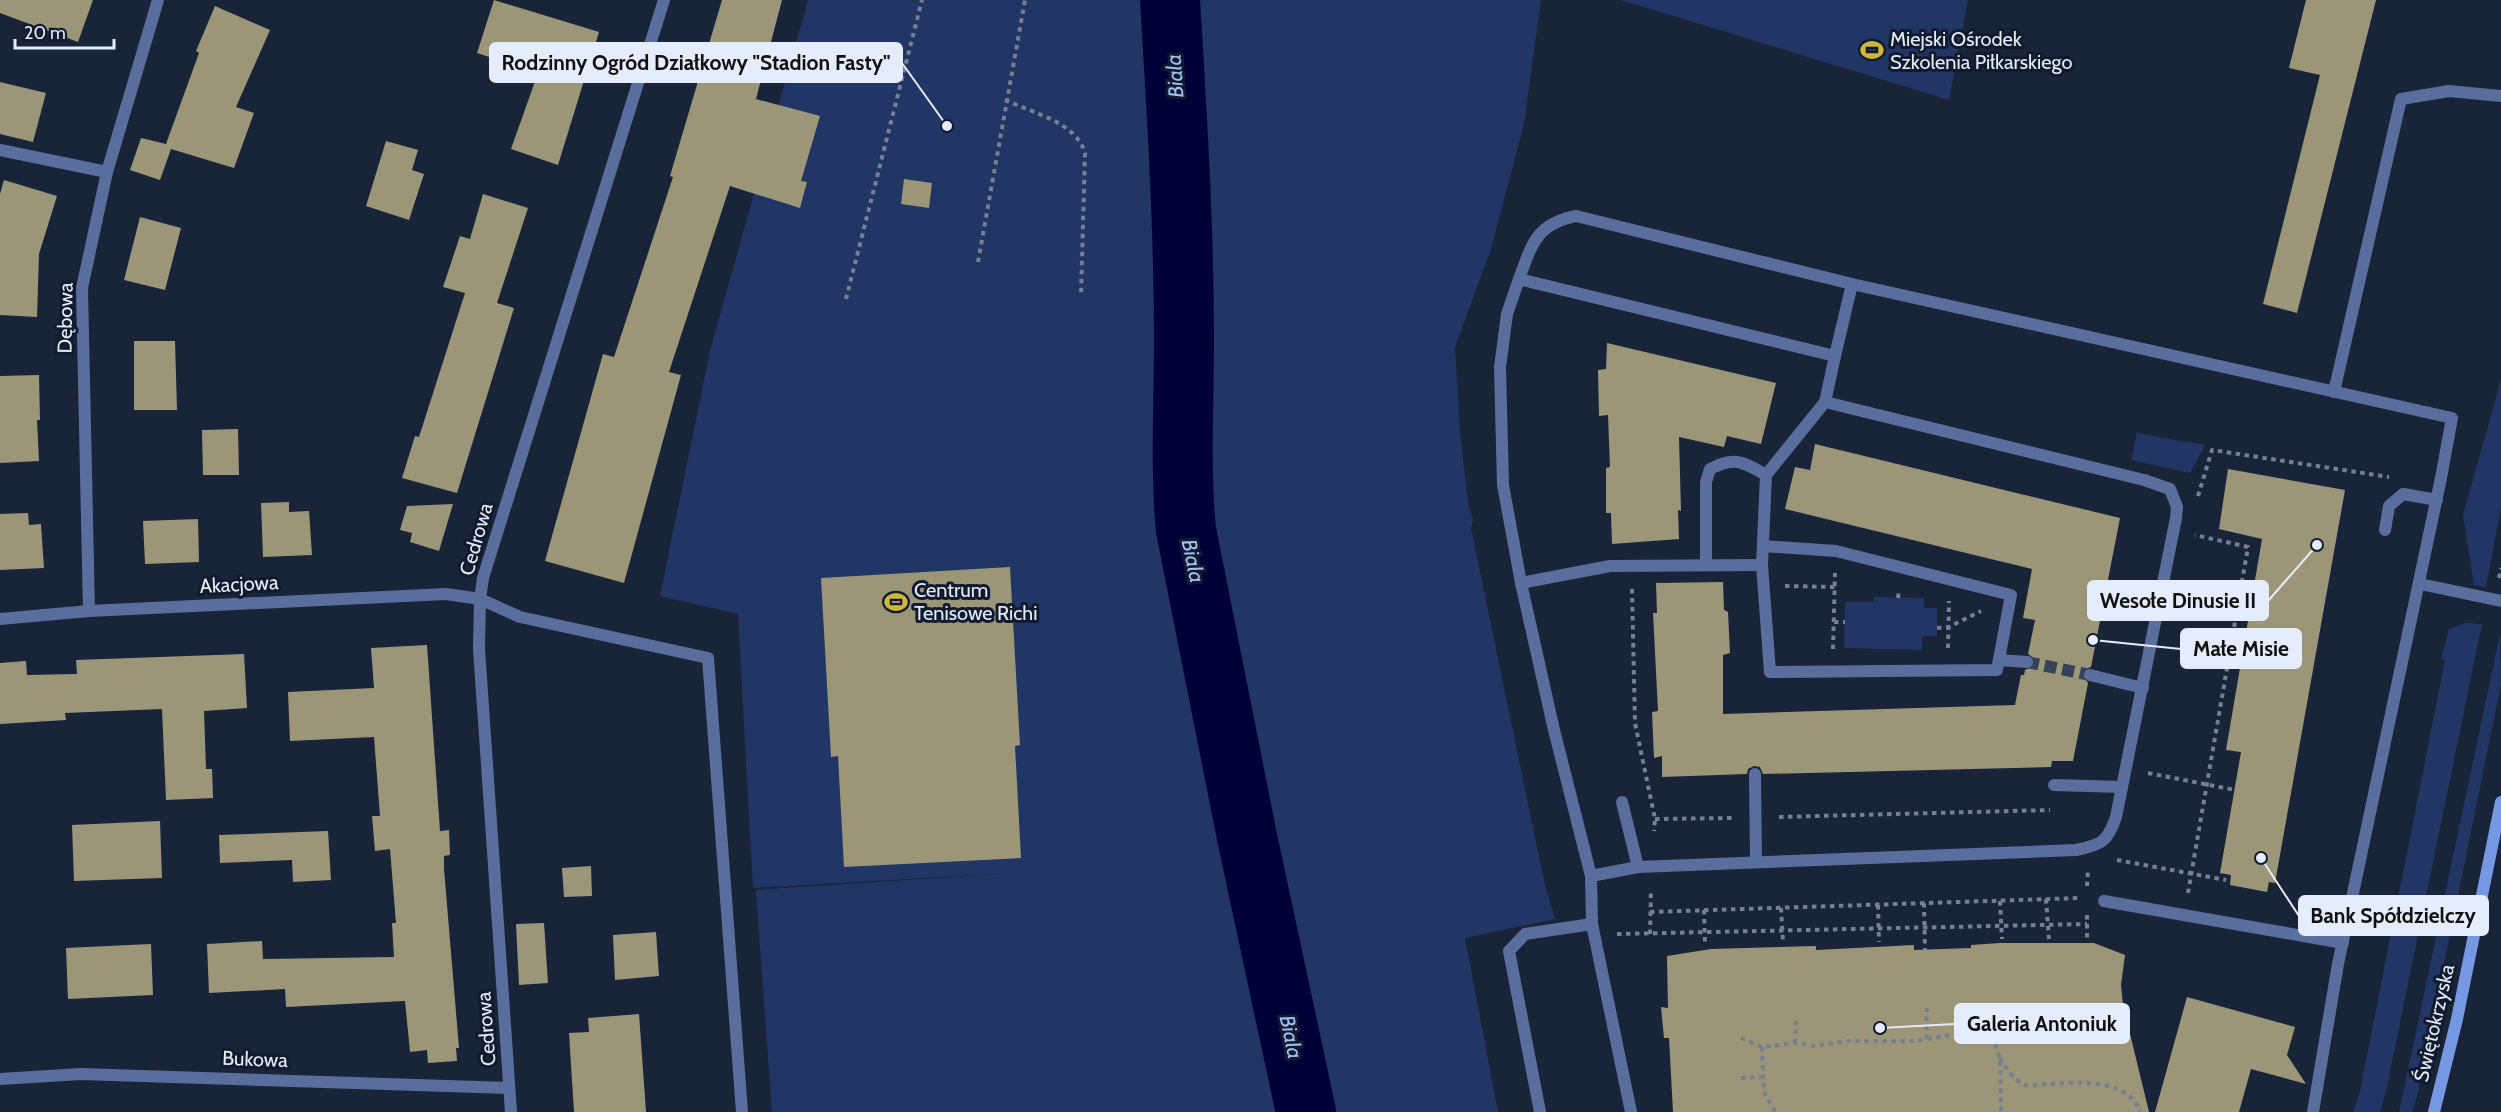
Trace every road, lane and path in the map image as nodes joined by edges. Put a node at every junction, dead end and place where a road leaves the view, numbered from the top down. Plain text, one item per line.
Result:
1 (158, 0) edge
2 (664, 0) edge
3 (922, 0) edge
4 (1025, 0) edge
5 (2501, 96) edge
6 (1005, 100) junction
7 (0, 150) edge
8 (106, 172) junction
9 (978, 262) dead end
10 (1519, 279) junction
11 (1852, 284) junction
12 (1081, 296) dead end
13 (846, 299) dead end
14 (1835, 356) junction
15 (2334, 392) junction
16 (1825, 402) junction
17 (1766, 475) junction
18 (2394, 478) dead end
19 (2437, 500) junction
20 (2196, 501) dead end
21 (2194, 523) dead end
22 (2385, 530) dead end
23 (1763, 546) junction
24 (1836, 551) junction
25 (1706, 565) junction
26 (1762, 565) junction
27 (1642, 566) junction
28 (1950, 579) junction
29 (1521, 583) junction
30 (2420, 584) junction
31 (1764, 585) junction
32 (1835, 587) junction
33 (2011, 595) junction
34 (480, 599) junction
35 (2501, 601) edge
36 (90, 611) junction
37 (0, 619) edge
38 (1834, 622) junction
39 (1845, 622) dead end
40 (1949, 627) junction
41 (1937, 628) dead end
42 (1999, 660) junction
43 (2027, 662) tunnel mouth
44 (1947, 670) junction
45 (1833, 671) junction
46 (2090, 675) tunnel mouth
47 (2143, 688) junction
48 (2126, 769) junction
49 (1755, 774) dead end
50 (2054, 785) dead end
51 (2207, 785) junction
52 (2122, 787) junction
53 (2235, 790) dead end
54 (1622, 802) dead end
55 (2501, 802) edge
56 (2059, 810) dead end
57 (1756, 818) junction
58 (1655, 819) junction
59 (2099, 844) junction
60 (1756, 862) junction
61 (1644, 866) junction
62 (2191, 873) junction
63 (1591, 876) junction
64 (2226, 880) dead end
65 (2087, 898) dead end
66 (2046, 900) junction
67 (2001, 901) junction
68 (2104, 901) dead end
69 (1924, 903) junction
70 (1878, 905) junction
71 (1781, 908) junction
72 (1704, 910) junction
73 (1650, 912) junction
74 (2184, 915) junction
75 (2048, 924) junction
76 (2087, 924) dead end
77 (2001, 925) junction
78 (1924, 927) junction
79 (1879, 928) junction
80 (1594, 929) junction
81 (1781, 930) junction
82 (1705, 932) junction
83 (1650, 934) junction
84 (2002, 939) dead end
85 (2049, 939) dead end
86 (1879, 942) dead end
87 (1783, 943) dead end
88 (2343, 943) junction
89 (1706, 945) dead end
90 (1926, 950) dead end
91 (1927, 1008) dead end
92 (1796, 1021) dead end
93 (2025, 1022) dead end
94 (1986, 1036) junction
95 (1741, 1038) dead end
96 (1926, 1039) junction
97 (1795, 1043) junction
98 (1762, 1047) junction
99 (2000, 1058) junction
100 (1762, 1077) junction
101 (1741, 1078) dead end
102 (0, 1079) edge
103 (509, 1088) junction
104 (511, 1112) edge
105 (742, 1112) edge
106 (1540, 1112) edge
107 (1631, 1112) edge
108 (1775, 1112) edge
109 (2001, 1112) edge
110 (2140, 1112) edge
111 (2313, 1112) edge
112 (2434, 1112) edge

1 - 8 street, Dębowa
2 - 34 street, Cedrowa
3 - 13 path
4 - 6 path
5 - 15 street
6 - 9 path
6 - 12 path
7 - 8 street
8 - 36 street, Dębowa
10 - 11 street
10 - 14 street
10 - 29 street
11 - 14 street
11 - 15 street
14 - 16 street
15 - 19 street
16 - 17 street
16 - 47 street
17 - 23 street
17 - 25 street
18 - 20 path
19 - 22 street
19 - 30 street
21 - 51 path
23 - 24 street
23 - 26 street
24 - 28 street
24 - 32 path
25 - 26 street
25 - 27 street
26 - 31 street
27 - 29 street
27 - 58 path
28 - 33 street
28 - 40 path
29 - 63 street
30 - 35 street
30 - 88 street
31 - 32 path
31 - 45 street
32 - 38 path
33 - 40 path
33 - 42 street
34 - 36 street, Akacjowa
34 - 103 street, Cedrowa
34 - 105 street, Akacjowa
36 - 37 street, Akacjowa
38 - 39 path
38 - 45 path
40 - 41 path
40 - 44 path
42 - 43 street
42 - 44 street
44 - 45 street
46 - 47 street
47 - 48 street
48 - 51 path
48 - 52 street
49 - 57 street
50 - 52 street
51 - 53 path
51 - 62 path
52 - 59 street
54 - 61 street
55 - 112 main road, Świętokrzyska
56 - 57 path
57 - 58 path
57 - 60 street
58 - 61 path
59 - 60 street
59 - 62 path
60 - 61 street
61 - 63 street
61 - 73 path
62 - 64 path
62 - 74 path
63 - 80 street
65 - 66 path
66 - 67 path
66 - 75 path
67 - 69 path
67 - 77 path
68 - 74 street
69 - 70 path
69 - 78 path
70 - 71 path
70 - 79 path
71 - 72 path
71 - 81 path
72 - 73 path
72 - 82 path
73 - 83 path
74 - 88 street
75 - 76 path
75 - 77 path
75 - 85 path
77 - 78 path
77 - 84 path
78 - 79 path
78 - 90 path
79 - 81 path
79 - 86 path
80 - 83 path
80 - 106 street
80 - 107 street
81 - 82 path
81 - 87 path
82 - 83 path
82 - 89 path
88 - 111 street
91 - 96 path
92 - 97 path
93 - 94 path
94 - 96 path
94 - 99 path
95 - 98 path
96 - 97 path
97 - 98 path
98 - 100 path
99 - 109 path
99 - 110 path
100 - 101 path
100 - 108 path
102 - 103 street, Bukowa
103 - 104 street, Cedrowa

